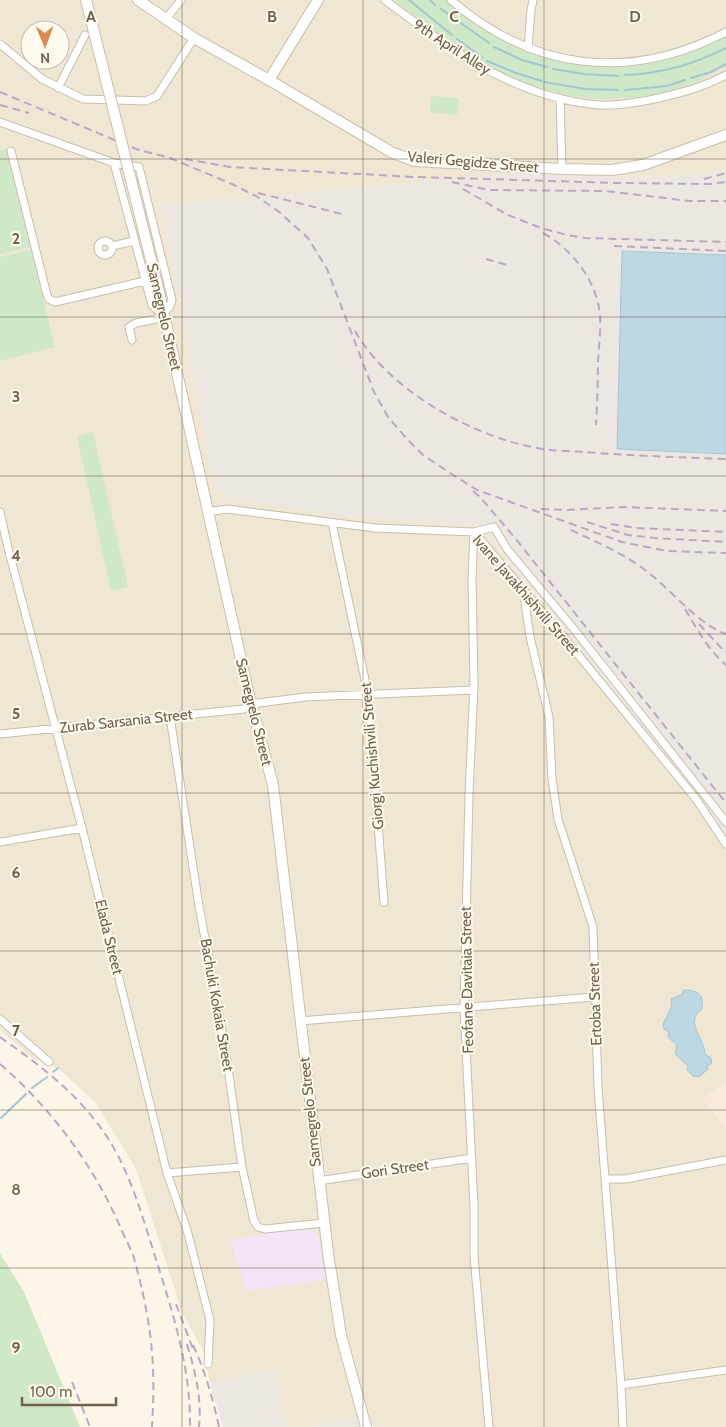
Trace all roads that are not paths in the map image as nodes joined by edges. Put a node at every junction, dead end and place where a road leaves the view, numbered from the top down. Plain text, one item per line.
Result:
1 (138, 0) edge
2 (181, 0) edge
3 (318, 0) edge
4 (385, 0) edge
5 (451, 0) edge
6 (534, 0) edge
7 (88, 2) edge
8 (166, 19) junction
9 (726, 32) edge
10 (85, 36) dead end
11 (194, 38) junction
12 (0, 44) edge
13 (528, 48) junction
14 (726, 75) edge
15 (269, 80) junction
16 (58, 88) junction
17 (560, 98) junction
18 (0, 122) edge
19 (726, 135) edge
20 (11, 151) dead end
21 (114, 163) junction
22 (562, 169) junction
23 (134, 241) junction
24 (112, 246) dead end
25 (145, 281) junction
26 (165, 314) junction
27 (132, 340) dead end
28 (0, 512) edge
29 (207, 512) junction
30 (332, 523) junction
31 (474, 532) junction
32 (8, 548) junction
33 (0, 550) edge
34 (524, 588) junction
35 (474, 690) junction
36 (368, 694) junction
37 (251, 704) junction
38 (170, 717) junction
39 (57, 728) junction
40 (0, 734) edge
41 (726, 822) edge
42 (82, 828) junction
43 (0, 842) edge
44 (726, 844) edge
45 (384, 902) dead end
46 (594, 997) junction
47 (464, 1008) junction
48 (0, 1018) edge
49 (300, 1022) junction
50 (49, 1062) dead end
51 (472, 1158) junction
52 (726, 1160) edge
53 (242, 1166) junction
54 (167, 1173) junction
55 (606, 1179) junction
56 (318, 1181) junction
57 (324, 1223) junction
58 (208, 1364) dead end
59 (726, 1370) edge
60 (621, 1385) junction
61 (366, 1427) edge
62 (489, 1427) edge
63 (623, 1427) edge

1 - 8 main road, Valeri Gegidze Street
2 - 8 street
3 - 15 main road
4 - 17 street, 9th April Alley
5 - 13 street
6 - 13 street
7 - 26 main road, Samegrelo Street, bridge
8 - 11 main road, Valeri Gegidze Street
9 - 13 street
10 - 16 street
11 - 15 main road, Valeri Gegidze Street
11 - 16 street
12 - 16 street
14 - 17 street, 9th April Alley
15 - 22 main road, Valeri Gegidze Street
17 - 22 street
18 - 21 street
19 - 22 main road, Valeri Gegidze Street
20 - 25 street
21 - 23 street
21 - 26 street
23 - 24 street
23 - 25 street
25 - 26 street
26 - 27 street
26 - 29 main road, Samegrelo Street
28 - 32 street, Elada Street
29 - 30 street, Ivane Javakhishvili Street
29 - 37 main road, Samegrelo Street
30 - 31 street, Ivane Javakhishvili Street
30 - 36 street, Giorgi Kuchishvili Street
31 - 34 street, Ivane Javakhishvili Street
31 - 35 street, Feofane Davitaia Street
31 - 41 street
32 - 33 street
32 - 39 street, Elada Street
34 - 44 street, Ivane Javakhishvili Street
34 - 46 street, Ertoba Street
35 - 36 street, Zurab Sarsania Street
35 - 47 street, Feofane Davitaia Street
36 - 37 street, Zurab Sarsania Street
36 - 45 street, Giorgi Kuchishvili Street
37 - 38 street, Zurab Sarsania Street
37 - 49 main road, Samegrelo Street
38 - 39 street, Zurab Sarsania Street
38 - 53 street, Bachuki Kokaia Street
39 - 40 street, Zurab Sarsania Street
39 - 42 street, Elada Street
42 - 43 street
42 - 54 street, Elada Street
46 - 47 street
46 - 55 street, Ertoba Street
47 - 49 street
47 - 51 street, Feofane Davitaia Street
48 - 50 street
49 - 56 main road, Samegrelo Street
51 - 56 street, Gori Street
51 - 62 street, Feofane Davitaia Street
52 - 55 street
53 - 54 street
53 - 57 street, Bachuki Kokaia Street
54 - 58 street, Elada Street
55 - 60 street, Ertoba Street
56 - 57 main road, Samegrelo Street
57 - 61 main road, Samegrelo Street
59 - 60 street
60 - 63 street, Ertoba Street

